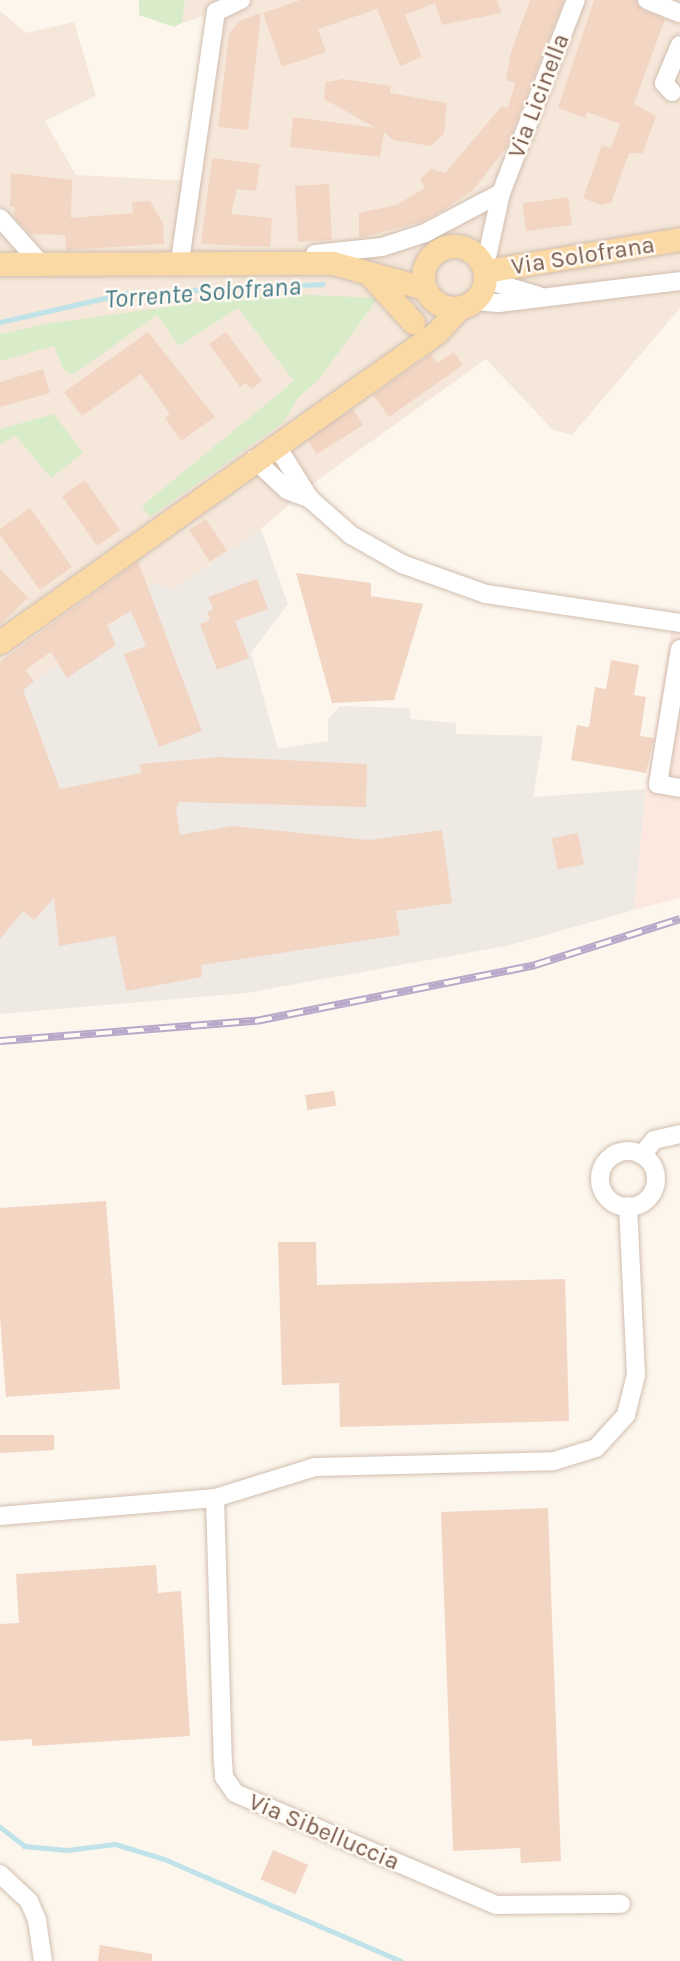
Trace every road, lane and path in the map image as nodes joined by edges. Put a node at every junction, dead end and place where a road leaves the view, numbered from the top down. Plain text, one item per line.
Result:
1 (241, 0) edge
2 (576, 0) edge
3 (647, 0) edge
4 (215, 6) edge
5 (680, 13) edge
6 (680, 45) edge
7 (673, 92) dead end
8 (502, 193) junction
9 (0, 218) edge
10 (680, 239) edge
11 (180, 261) junction
12 (236, 262) junction
13 (0, 264) edge
14 (41, 264) junction
15 (362, 268) junction
16 (484, 271) junction
17 (680, 281) edge
18 (425, 290) junction
19 (542, 297) junction
20 (467, 304) junction
21 (413, 322) junction
22 (402, 356) junction
23 (263, 454) junction
24 (680, 623) edge
25 (0, 642) edge
26 (680, 649) edge
27 (680, 788) edge
28 (680, 1134) edge
29 (642, 1155) junction
30 (628, 1206) junction
31 (215, 1498) junction
32 (0, 1516) edge
33 (0, 1874) edge
34 (621, 1904) dead end
35 (43, 1961) edge

1 - 4 street
2 - 8 street, Via Licinella
3 - 5 street
4 - 11 street
6 - 7 street
8 - 12 street
8 - 16 street, Via Licinella
9 - 14 street
10 - 16 main road, Via Solofrana
11 - 12 main road
11 - 14 main road
12 - 15 main road
13 - 14 main road
15 - 18 main road
15 - 21 main road
16 - 18 main road
16 - 19 street
16 - 20 main road
17 - 19 street
18 - 20 main road
18 - 21 main road
19 - 20 street
20 - 22 main road
21 - 22 main road
22 - 23 main road
23 - 24 street
23 - 25 main road
26 - 27 street
28 - 29 street
29 - 30 street
29 - 30 street
30 - 31 street
31 - 32 street
31 - 34 street, Via Sibelluccia
33 - 35 street

